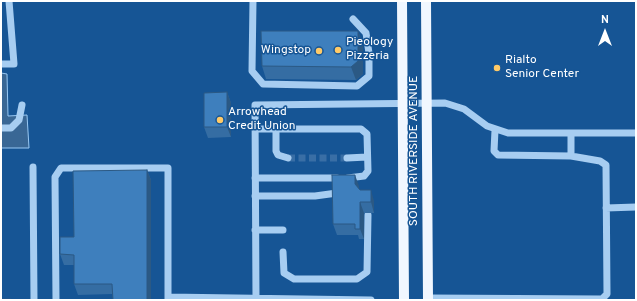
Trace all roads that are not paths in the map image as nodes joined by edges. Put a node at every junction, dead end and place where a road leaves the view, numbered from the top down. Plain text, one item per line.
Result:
1 (9, 1) edge
2 (253, 1) edge
3 (402, 1) edge
4 (426, 1) edge
5 (353, 19) dead end
6 (1, 64) edge
7 (428, 103) junction
8 (403, 104) junction
9 (22, 105) dead end
10 (1, 128) edge
11 (255, 129) junction
12 (276, 129) junction
13 (494, 130) junction
14 (571, 133) junction
15 (636, 133) edge
16 (571, 156) junction
17 (367, 157) junction
18 (288, 158) dead end
19 (347, 158) tunnel mouth
20 (33, 167) dead end
21 (255, 178) junction
22 (337, 178) edge
23 (345, 178) edge
24 (337, 193) edge
25 (255, 196) junction
26 (636, 207) edge
27 (606, 208) junction
28 (368, 215) dead end
29 (255, 230) junction
30 (283, 230) dead end
31 (284, 252) dead end
32 (168, 299) edge
33 (256, 299) edge
34 (428, 299) edge
35 (34, 300) edge
36 (56, 300) edge
37 (371, 300) edge
38 (404, 300) edge

1 - 6 lane
2 - 5 lane
3 - 8 main road, SOUTH RIVERSIDE AVENUE
4 - 7 main road, SOUTH RIVERSIDE AVENUE
7 - 8 lane
7 - 13 lane
7 - 34 main road, SOUTH RIVERSIDE AVENUE
8 - 11 lane
8 - 38 main road, SOUTH RIVERSIDE AVENUE
9 - 10 lane
11 - 12 lane
11 - 21 lane
12 - 17 lane
12 - 18 lane
13 - 14 lane
13 - 16 lane
14 - 15 lane
14 - 16 lane
16 - 27 lane
17 - 19 lane
17 - 23 lane
20 - 35 lane
21 - 22 lane
21 - 25 lane
24 - 25 lane
25 - 29 lane
26 - 27 lane
27 - 34 lane
28 - 31 lane
29 - 30 lane
29 - 33 lane
32 - 33 lane
32 - 36 lane
33 - 37 lane

